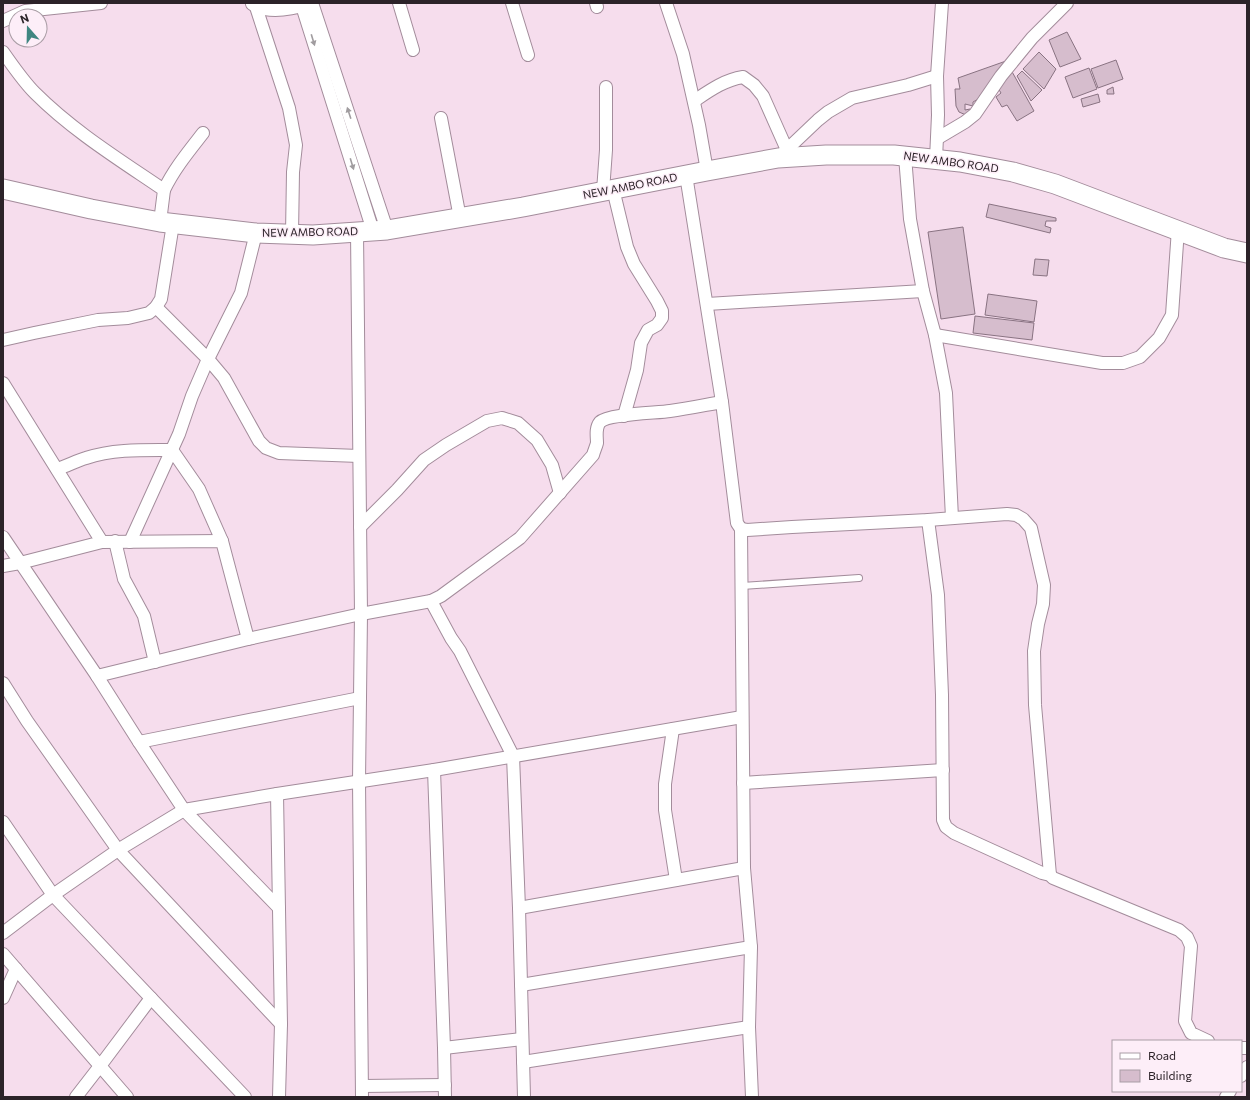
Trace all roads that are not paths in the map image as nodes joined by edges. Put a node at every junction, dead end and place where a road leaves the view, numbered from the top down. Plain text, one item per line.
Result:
1 (101, 3) edge
2 (399, 3) edge
3 (512, 3) edge
4 (666, 3) edge
5 (942, 3) edge
6 (1067, 3) edge
7 (307, 4) edge
8 (254, 5) edge
9 (3, 21) edge
10 (413, 50) dead end
11 (3, 52) edge
12 (528, 55) dead end
13 (937, 76) junction
14 (606, 87) dead end
15 (694, 101) junction
16 (441, 118) dead end
17 (203, 133) dead end
18 (938, 138) junction
19 (783, 154) junction
20 (905, 156) junction
21 (936, 159) junction
22 (706, 171) junction
23 (686, 175) junction
24 (3, 189) edge
25 (164, 190) junction
26 (608, 190) junction
27 (460, 218) junction
28 (167, 223) junction
29 (1178, 230) junction
30 (372, 231) junction
31 (256, 233) junction
32 (292, 234) junction
33 (1247, 253) edge
34 (923, 291) junction
35 (707, 304) junction
36 (156, 307) junction
37 (935, 335) junction
38 (3, 340) edge
39 (208, 359) junction
40 (3, 383) edge
41 (722, 402) junction
42 (624, 416) junction
43 (172, 450) junction
44 (359, 456) junction
45 (57, 470) junction
46 (560, 493) junction
47 (952, 518) junction
48 (928, 520) junction
49 (360, 527) junction
50 (741, 529) junction
51 (3, 537) edge
52 (115, 541) junction
53 (222, 541) junction
54 (102, 542) junction
55 (130, 542) junction
56 (20, 563) junction
57 (3, 566) edge
58 (859, 578) dead end
59 (742, 586) junction
60 (431, 601) junction
61 (361, 614) junction
62 (248, 639) junction
63 (155, 662) junction
64 (97, 676) junction
65 (3, 683) edge
66 (360, 698) junction
67 (742, 717) junction
68 (673, 729) junction
69 (139, 742) junction
70 (513, 756) junction
71 (434, 770) junction
72 (943, 770) junction
73 (359, 781) junction
74 (743, 783) junction
75 (277, 794) junction
76 (184, 810) junction
77 (3, 822) edge
78 (118, 850) junction
79 (744, 868) junction
80 (1050, 875) junction
81 (676, 880) junction
82 (53, 895) junction
83 (279, 908) junction
84 (519, 908) junction
85 (3, 932) edge
86 (751, 947) junction
87 (3, 954) edge
88 (16, 969) junction
89 (521, 985) junction
90 (3, 998) edge
91 (151, 998) junction
92 (281, 1024) junction
93 (749, 1027) junction
94 (522, 1039) junction
95 (1206, 1040) edge
96 (444, 1048) junction
97 (523, 1062) junction
98 (100, 1066) junction
99 (445, 1085) junction
100 (363, 1092) edge
101 (76, 1097) edge
102 (127, 1097) edge
103 (245, 1097) edge
104 (279, 1097) edge
105 (445, 1097) edge
106 (524, 1097) edge
107 (752, 1097) edge

1 - 9 street
2 - 10 street
3 - 12 street
4 - 15 street
5 - 13 street
6 - 18 street
7 - 8 street
7 - 30 street
8 - 32 street
11 - 25 street
13 - 18 street
13 - 19 street
14 - 26 street
15 - 19 street
15 - 22 street
16 - 27 street
17 - 25 street
18 - 21 street
19 - 20 main road, NEW AMBO ROAD
19 - 22 main road, NEW AMBO ROAD
20 - 21 main road, NEW AMBO ROAD
20 - 34 street
21 - 29 main road, NEW AMBO ROAD
22 - 23 main road, NEW AMBO ROAD
23 - 26 main road, NEW AMBO ROAD
23 - 35 street
24 - 28 main road, NEW AMBO ROAD
25 - 28 street
26 - 27 main road, NEW AMBO ROAD
26 - 42 street
27 - 30 main road, NEW AMBO ROAD
28 - 31 main road, NEW AMBO ROAD
28 - 36 street
29 - 33 main road, NEW AMBO ROAD
29 - 37 street
30 - 32 main road, NEW AMBO ROAD
30 - 44 street
31 - 32 main road, NEW AMBO ROAD
31 - 39 street
34 - 35 street
34 - 37 street
35 - 41 street
36 - 38 street
36 - 39 street
37 - 47 street
39 - 43 street
39 - 44 street
40 - 45 street
41 - 42 street
41 - 50 street
42 - 46 street
43 - 45 street
43 - 53 street
43 - 55 street
44 - 49 street
45 - 54 street
46 - 49 street
46 - 60 street
47 - 48 street
47 - 80 street
48 - 50 street
48 - 72 street
49 - 61 street
50 - 59 street
51 - 56 street
52 - 54 street
52 - 55 street
52 - 63 street
53 - 55 street
53 - 62 street
54 - 56 street
56 - 57 street
56 - 64 street
58 - 59 lane
59 - 67 street
60 - 61 street
60 - 70 street
61 - 62 street
61 - 66 street
62 - 63 street
63 - 64 street
64 - 69 street
65 - 78 street
66 - 69 street
66 - 73 street
67 - 68 street
67 - 74 street
68 - 70 street
68 - 81 street
69 - 76 street
70 - 71 street
70 - 84 street
71 - 73 street
71 - 96 street
72 - 74 street
72 - 80 street
73 - 75 street
73 - 100 street
74 - 79 street
75 - 76 street
75 - 83 street
76 - 78 street
76 - 83 street
77 - 82 street
78 - 82 street
78 - 92 street
79 - 81 street
79 - 86 street
80 - 95 street
81 - 84 street
82 - 85 street
82 - 91 street
83 - 92 street
84 - 89 street
86 - 89 street
86 - 93 street
87 - 88 street
88 - 90 street
88 - 98 street
89 - 94 street
91 - 98 street
91 - 103 street
92 - 104 street
93 - 97 street
93 - 107 street
94 - 96 street
94 - 97 street
96 - 99 street
97 - 106 street
98 - 101 street
98 - 102 street
99 - 100 street
99 - 105 street

